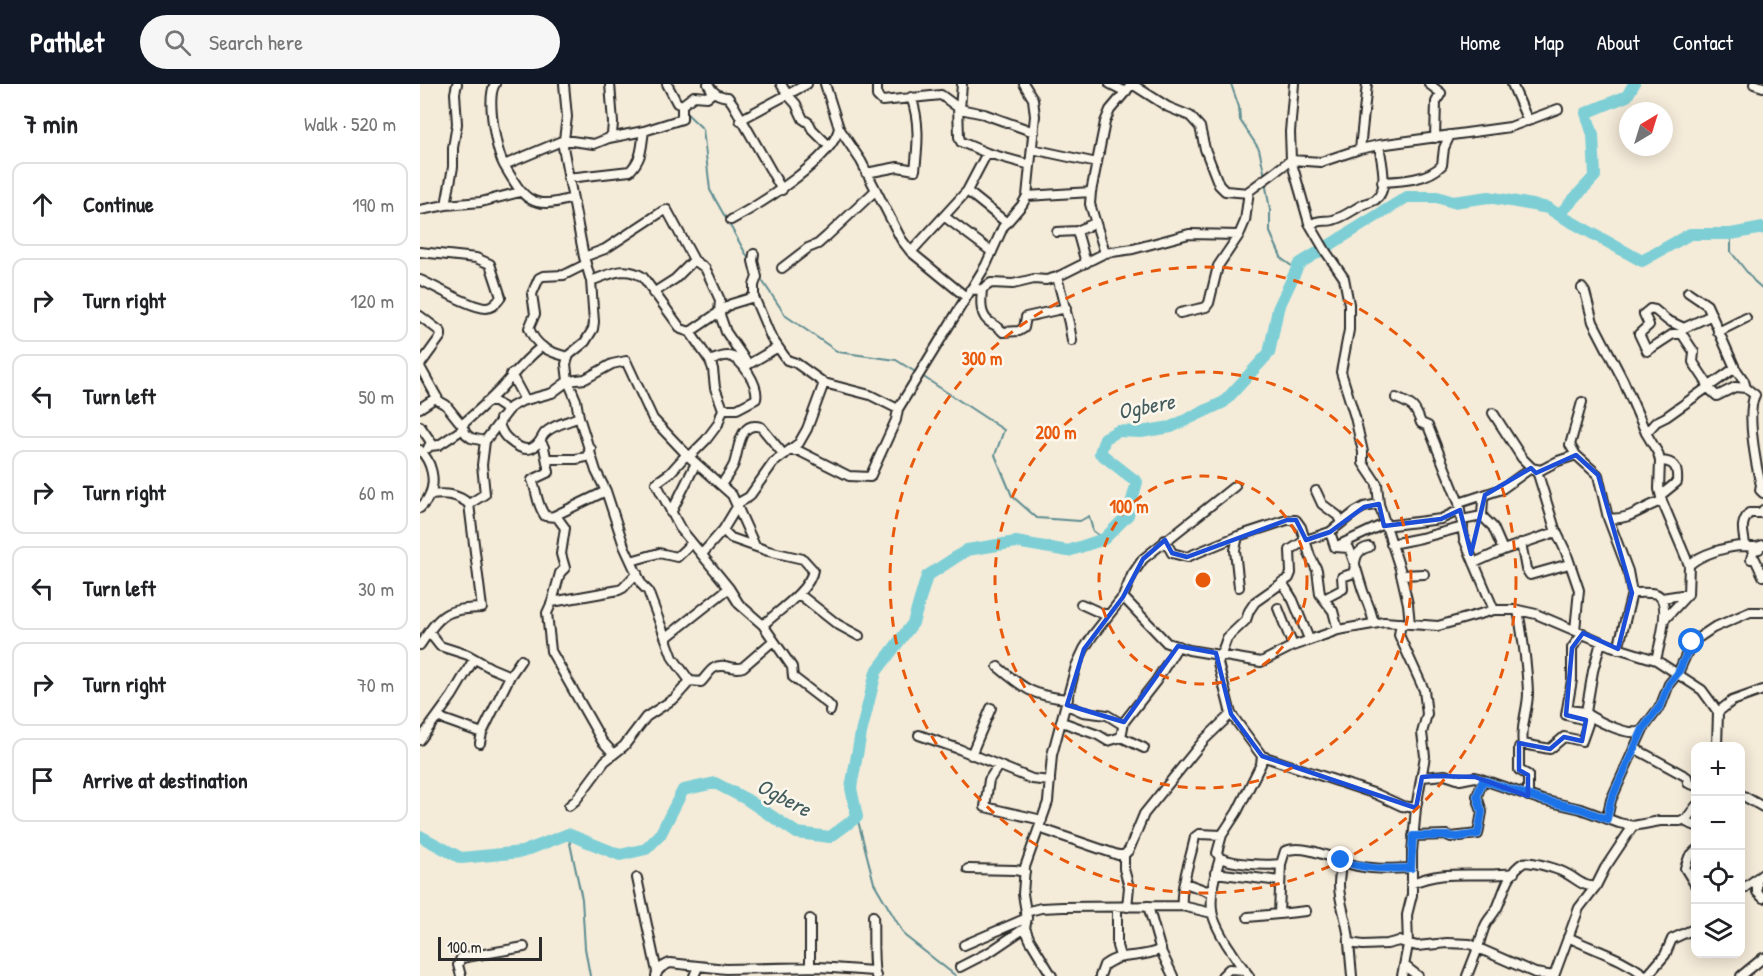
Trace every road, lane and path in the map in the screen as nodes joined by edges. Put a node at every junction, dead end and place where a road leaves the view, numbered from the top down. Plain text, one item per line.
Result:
1 (456, 84) edge
2 (495, 84) edge
3 (564, 84) edge
4 (610, 84) edge
5 (667, 84) edge
6 (708, 84) edge
7 (781, 84) edge
8 (807, 84) edge
9 (825, 84) edge
10 (877, 84) edge
11 (962, 84) edge
12 (1024, 84) edge
13 (1110, 84) edge
14 (1132, 84) edge
15 (1294, 84) edge
16 (1367, 84) edge
17 (1429, 84) edge
18 (1512, 84) edge
19 (1754, 84) edge
20 (1763, 87) edge
21 (714, 92) junction
22 (1126, 92) junction
23 (787, 94) junction
24 (910, 97) junction
25 (682, 105) junction
26 (959, 108) junction
27 (1558, 109) dead end
28 (741, 120) junction
29 (1528, 121) junction
30 (839, 128) junction
31 (644, 131) junction
32 (1034, 132) junction
33 (1450, 135) junction
34 (609, 138) junction
35 (1435, 138) junction
36 (564, 140) junction
37 (1379, 145) junction
38 (830, 146) junction
39 (1032, 149) junction
40 (1360, 149) junction
41 (987, 153) junction
42 (1291, 160) junction
43 (1097, 163) junction
44 (504, 165) junction
45 (1030, 165) junction
46 (866, 173) junction
47 (568, 178) junction
48 (1382, 182) junction
49 (782, 190) junction
50 (876, 190) junction
51 (967, 191) junction
52 (520, 192) junction
53 (1091, 192) junction
54 (1249, 193) junction
55 (1027, 196) junction
56 (572, 198) junction
57 (446, 205) junction
58 (420, 210) edge
59 (945, 217) junction
60 (732, 220) dead end
61 (1007, 223) junction
62 (1095, 223) junction
63 (1310, 225) junction
64 (1077, 231) junction
65 (1057, 232) dead end
66 (1239, 235) junction
67 (420, 252) edge
68 (911, 252) junction
69 (992, 252) junction
70 (1105, 253) junction
71 (754, 254) dead end
72 (694, 260) junction
73 (585, 261) junction
74 (1086, 263) junction
75 (782, 268) dead end
76 (1057, 277) junction
77 (420, 279) edge
78 (591, 281) junction
79 (1582, 288) dead end
80 (982, 289) junction
81 (1688, 292) dead end
82 (653, 293) junction
83 (968, 294) junction
84 (754, 297) junction
85 (1066, 308) junction
86 (719, 312) junction
87 (1180, 312) dead end
88 (1712, 315) junction
89 (420, 316) edge
90 (1746, 318) dead end
91 (690, 332) junction
92 (1718, 332) junction
93 (1072, 341) dead end
94 (541, 347) junction
95 (778, 347) junction
96 (568, 357) junction
97 (710, 361) junction
98 (746, 366) junction
99 (420, 368) edge
100 (1735, 368) junction
101 (511, 374) junction
102 (568, 381) junction
103 (824, 382) junction
104 (1708, 386) junction
105 (1746, 387) junction
106 (1759, 394) edge
107 (437, 397) junction
108 (1396, 398) dead end
109 (525, 400) junction
110 (486, 402) junction
111 (1582, 402) dead end
112 (420, 408) edge
113 (723, 409) junction
114 (898, 409) junction
115 (507, 410) junction
116 (1493, 413) dead end
117 (579, 417) junction
118 (500, 419) junction
119 (420, 426) edge
120 (463, 427) junction
121 (1646, 433) junction
122 (485, 441) junction
123 (541, 442) junction
124 (430, 446) junction
125 (591, 449) junction
126 (422, 452) edge
127 (788, 453) junction
128 (1576, 455) junction
129 (688, 456) junction
130 (547, 459) junction
131 (1660, 461) junction
132 (696, 463) junction
133 (1757, 464) junction
134 (1531, 468) junction
135 (1539, 472) junction
136 (1763, 472) edge
137 (721, 485) junction
138 (1235, 486) dead end
139 (1316, 490) dead end
140 (606, 491) junction
141 (1763, 493) edge
142 (430, 495) junction
143 (1485, 495) junction
144 (1661, 498) junction
145 (470, 504) junction
146 (1378, 504) junction
147 (738, 506) junction
148 (1459, 507) junction
149 (420, 508) edge
150 (1763, 510) edge
151 (671, 513) junction
152 (554, 516) junction
153 (1482, 516) junction
154 (1608, 518) junction
155 (1341, 523) junction
156 (1463, 524) junction
157 (1384, 525) junction
158 (723, 530) junction
159 (1330, 532) junction
160 (1556, 532) junction
161 (1238, 536) junction
162 (1165, 540) junction
163 (1306, 540) junction
164 (692, 543) junction
165 (1521, 543) junction
166 (1391, 544) junction
167 (1763, 545) edge
168 (755, 546) junction
169 (1743, 546) junction
170 (1335, 547) junction
171 (1369, 547) dead end
172 (1503, 550) junction
173 (702, 554) junction
174 (631, 561) junction
175 (1355, 562) junction
176 (1474, 563) junction
177 (1569, 564) junction
178 (1689, 565) junction
179 (637, 573) junction
180 (1424, 574) dead end
181 (1401, 575) junction
182 (1763, 576) edge
183 (1282, 582) junction
184 (1239, 587) dead end
185 (729, 588) junction
186 (1632, 593) junction
187 (799, 594) junction
188 (1688, 594) junction
189 (1123, 597) junction
190 (1662, 598) junction
191 (1324, 599) junction
192 (552, 602) junction
193 (1081, 604) dead end
194 (1278, 608) dead end
195 (1494, 610) junction
196 (1518, 610) junction
197 (1763, 612) edge
198 (1109, 614) junction
199 (1664, 620) junction
200 (1374, 624) junction
201 (1405, 624) junction
202 (763, 625) junction
203 (1338, 630) junction
204 (429, 632) junction
205 (1579, 632) junction
206 (859, 636) dead end
207 (667, 637) junction
208 (1309, 639) junction
209 (773, 641) junction
210 (1601, 642) junction
211 (420, 645) edge
212 (1178, 646) junction
213 (1293, 646) junction
214 (1618, 649) junction
215 (1220, 654) junction
216 (474, 658) junction
217 (521, 660) dead end
218 (1656, 660) junction
219 (998, 667) dead end
220 (1678, 673) junction
221 (510, 676) junction
222 (690, 681) junction
223 (1763, 690) edge
224 (1068, 702) junction
225 (991, 708) dead end
226 (1567, 710) junction
227 (830, 711) dead end
228 (1586, 712) junction
229 (1718, 712) junction
230 (1231, 714) junction
231 (437, 717) junction
232 (1062, 722) junction
233 (1124, 722) junction
234 (1643, 729) junction
235 (482, 733) junction
236 (919, 735) dead end
237 (1121, 737) junction
238 (420, 740) edge
239 (480, 742) dead end
240 (1717, 742) edge
241 (1523, 744) junction
242 (1144, 748) dead end
243 (1634, 748) junction
244 (614, 754) junction
245 (971, 755) junction
246 (1264, 760) junction
247 (998, 766) junction
248 (1422, 777) junction
249 (1483, 780) junction
250 (1050, 781) junction
251 (1691, 784) edge
252 (1528, 795) junction
253 (1744, 796) edge
254 (569, 806) dead end
255 (1763, 807) edge
256 (1416, 808) junction
257 (1691, 812) edge
258 (1687, 818) junction
259 (1607, 819) junction
260 (1041, 824) junction
261 (1691, 824) edge
262 (1633, 826) junction
263 (1222, 835) junction
264 (1413, 836) junction
265 (1124, 855) junction
266 (1691, 855) edge
267 (1221, 857) junction
268 (1341, 860) junction
269 (1281, 864) junction
270 (1411, 868) junction
271 (968, 869) dead end
272 (1025, 872) junction
273 (1215, 873) junction
274 (1514, 873) junction
275 (1760, 876) edge
276 (637, 878) dead end
277 (1691, 879) edge
278 (1280, 881) junction
279 (1185, 883) junction
280 (1411, 884) junction
281 (1596, 886) junction
282 (1745, 887) edge
283 (1213, 888) junction
284 (1763, 898) edge
285 (1127, 906) junction
286 (1148, 906) junction
287 (1182, 906) junction
288 (1117, 907) junction
289 (1306, 911) dead end
290 (1212, 912) junction
291 (1279, 914) junction
292 (1026, 915) junction
293 (873, 916) dead end
294 (1248, 916) dead end
295 (810, 919) dead end
296 (1025, 928) junction
297 (1691, 930) edge
298 (1568, 937) junction
299 (1349, 943) junction
300 (964, 945) dead end
301 (1408, 945) junction
302 (524, 947) dead end
303 (1478, 948) junction
304 (1161, 949) junction
305 (1120, 956) junction
306 (1763, 958) edge
307 (1405, 966) junction
308 (698, 967) junction
309 (810, 967) junction
310 (960, 967) dead end
311 (759, 973) edge
312 (1247, 973) edge
313 (656, 974) edge
314 (875, 974) edge
315 (461, 976) edge
316 (694, 976) edge
317 (1052, 976) edge
318 (1100, 976) edge
319 (1173, 976) edge
320 (1222, 976) edge
321 (1352, 976) edge
322 (1402, 976) edge
323 (1418, 976) edge
324 (1467, 976) edge
325 (1554, 976) edge
326 (1646, 976) edge
327 (1741, 976) edge

1 - 57 street
2 - 44 street
3 - 36 street
4 - 34 street
5 - 25 street
6 - 21 street
7 - 23 street
8 - 23 street
9 - 30 street
10 - 24 street
11 - 26 street
12 - 32 street
13 - 22 street
14 - 22 street
14 - 54 street
15 - 42 street
16 - 40 street
17 - 35 street
18 - 29 street
19 - 20 street
21 - 25 street
21 - 28 street
22 - 43 street
23 - 28 street
23 - 38 street
24 - 26 street
24 - 46 street
25 - 31 street
26 - 32 street
26 - 41 street
27 - 29 street
28 - 49 street
29 - 33 street
30 - 38 street
30 - 46 street
31 - 34 street
31 - 47 street
32 - 39 street
33 - 35 street
33 - 48 street
34 - 36 street
35 - 37 street
36 - 44 street
36 - 47 street
37 - 40 street
37 - 48 street
38 - 49 street
39 - 43 street
39 - 45 street
40 - 42 street
41 - 45 street
41 - 51 street
42 - 54 street
42 - 63 street
43 - 53 street
44 - 52 street
45 - 55 street
46 - 50 street
47 - 56 street
48 - 63 street
49 - 60 street
50 - 68 street
50 - 75 street
51 - 59 street
51 - 61 street
52 - 56 street
52 - 57 street
53 - 55 street
53 - 62 street
54 - 66 street
55 - 61 street
56 - 73 street
57 - 58 street
59 - 68 street
59 - 69 street
61 - 69 street
62 - 64 street
62 - 70 street
63 - 146 street
64 - 65 street
64 - 74 street
66 - 70 street
66 - 87 street
67 - 77 street
68 - 83 street
69 - 83 street
70 - 74 street
71 - 84 street
72 - 73 street
72 - 82 street
72 - 86 street
73 - 78 street
73 - 94 street
74 - 76 street
76 - 80 street
76 - 85 street
78 - 82 street
78 - 96 street
79 - 121 street
80 - 83 street
80 - 85 street
81 - 88 street
82 - 91 street
83 - 114 street
84 - 86 street
84 - 95 street
85 - 93 street
86 - 91 street
86 - 98 street
88 - 92 street
88 - 104 street
89 - 99 street
90 - 92 street
91 - 97 street
92 - 100 street
94 - 96 street
94 - 101 street
95 - 98 street
95 - 103 street
96 - 102 street
97 - 98 street
97 - 113 street
98 - 113 street
99 - 107 street
100 - 104 street
100 - 105 street
101 - 109 street
101 - 110 street
102 - 109 street
102 - 117 street
102 - 129 street
103 - 114 street
103 - 127 street
104 - 105 street
104 - 121 street
105 - 106 street
106 - 133 street
107 - 112 street
107 - 120 street
108 - 148 street
109 - 115 street
110 - 115 street
110 - 120 street
111 - 128 street
113 - 129 street
114 - 127 street
115 - 118 street
116 - 134 street
117 - 123 street
117 - 125 street
118 - 122 street
118 - 123 street
119 - 124 street
120 - 122 street
120 - 124 street
121 - 131 street
122 - 145 street
123 - 130 street
124 - 126 street
125 - 130 street
125 - 140 street
126 - 142 street
127 - 137 street
127 - 147 street
128 - 135 street
128 - 154 street
129 - 132 street
129 - 151 street
130 - 152 street
131 - 144 street
131 - 144 street
132 - 137 street
132 - 151 street
133 - 136 street
133 - 141 street
134 - 135 street
134 - 143 street
135 - 160 street
137 - 147 street
138 - 162 street
139 - 155 street
140 - 152 street
140 - 174 street
142 - 145 street
142 - 149 street
143 - 148 street
143 - 153 street
144 - 154 street
144 - 178 street
145 - 204 street
146 - 155 street
146 - 157 street
147 - 158 street
147 - 168 street
148 - 156 street
148 - 157 street
150 - 169 street
151 - 164 street
152 - 192 street
153 - 156 street
153 - 172 street
154 - 186 street
155 - 159 street
156 - 166 street
156 - 176 street
157 - 166 street
157 - 170 street
158 - 168 street
158 - 173 street
159 - 163 street
159 - 170 street
160 - 165 street
160 - 177 street
161 - 162 street
161 - 163 street
161 - 184 street
162 - 189 street
163 - 183 street
163 - 191 street
164 - 173 street
164 - 174 street
165 - 172 street
165 - 177 street
166 - 181 street
167 - 169 street
167 - 182 street
168 - 187 street
169 - 178 street
170 - 175 street
171 - 175 street
172 - 176 street
173 - 185 street
174 - 179 street
175 - 191 street
175 - 200 street
176 - 195 street
177 - 205 street
178 - 188 street
179 - 192 street
179 - 207 street
180 - 181 street
181 - 201 street
183 - 208 street
183 - 215 street
185 - 202 street
185 - 207 street
186 - 190 street
186 - 214 street
187 - 202 street
187 - 206 street
188 - 190 street
188 - 199 street
189 - 198 street
189 - 212 street
190 - 199 street
191 - 203 street
192 - 244 street
193 - 198 street
194 - 213 street
195 - 196 street
195 - 201 street
196 - 205 street
196 - 241 street
197 - 220 street
198 - 224 street
199 - 218 street
200 - 201 street
200 - 203 street
201 - 248 street
202 - 209 street
203 - 208 street
204 - 211 street
204 - 216 street
205 - 210 street
205 - 226 street
207 - 222 street
208 - 213 street
209 - 222 street
209 - 227 street
210 - 214 street
210 - 228 street
212 - 215 street
212 - 233 street
213 - 215 street
214 - 218 street
215 - 230 street
216 - 221 street
216 - 231 street
217 - 221 street
218 - 220 street
219 - 224 street
220 - 229 street
220 - 234 street
221 - 235 street
222 - 244 street
223 - 229 street
224 - 232 street
224 - 233 street
225 - 245 street
226 - 228 street
226 - 241 street
228 - 234 street
229 - 240 street
230 - 246 street
230 - 265 street
231 - 235 street
231 - 238 street
232 - 237 street
232 - 250 street
233 - 237 street
234 - 243 street
235 - 239 street
236 - 245 street
237 - 242 street
241 - 252 street
243 - 251 street
243 - 259 street
244 - 254 street
245 - 247 street
246 - 256 street
246 - 263 street
247 - 250 street
247 - 260 street
248 - 249 street
248 - 256 street
249 - 252 street
249 - 264 street
250 - 260 street
252 - 259 street
253 - 255 street
256 - 264 street
257 - 258 street
258 - 261 street
258 - 262 street
259 - 262 street
260 - 265 street
260 - 272 street
262 - 281 street
263 - 267 street
263 - 279 street
264 - 270 street
265 - 285 street
266 - 277 street
267 - 269 street
267 - 273 street
268 - 269 street
268 - 270 street
268 - 299 street
269 - 278 street
270 - 280 street
271 - 272 street
272 - 292 street
273 - 278 street
273 - 283 street
274 - 280 street
274 - 281 street
274 - 303 street
275 - 282 street
275 - 284 street
276 - 313 street
278 - 291 street
279 - 283 street
279 - 287 street
280 - 301 street
281 - 298 street
283 - 290 street
285 - 286 street
285 - 288 street
286 - 287 street
286 - 304 street
287 - 290 street
288 - 292 street
288 - 305 street
289 - 291 street
290 - 312 street
291 - 294 street
292 - 296 street
292 - 300 street
293 - 314 street
295 - 309 street
296 - 310 street
296 - 317 street
297 - 326 street
298 - 325 street
298 - 326 street
299 - 301 street
299 - 321 street
301 - 303 street
301 - 307 street
302 - 315 street
303 - 324 street
303 - 325 street
304 - 305 street
304 - 319 street
305 - 318 street
306 - 327 street
307 - 322 street
307 - 323 street
308 - 311 street
308 - 313 street
308 - 316 street
309 - 311 street
309 - 314 street
312 - 320 street

